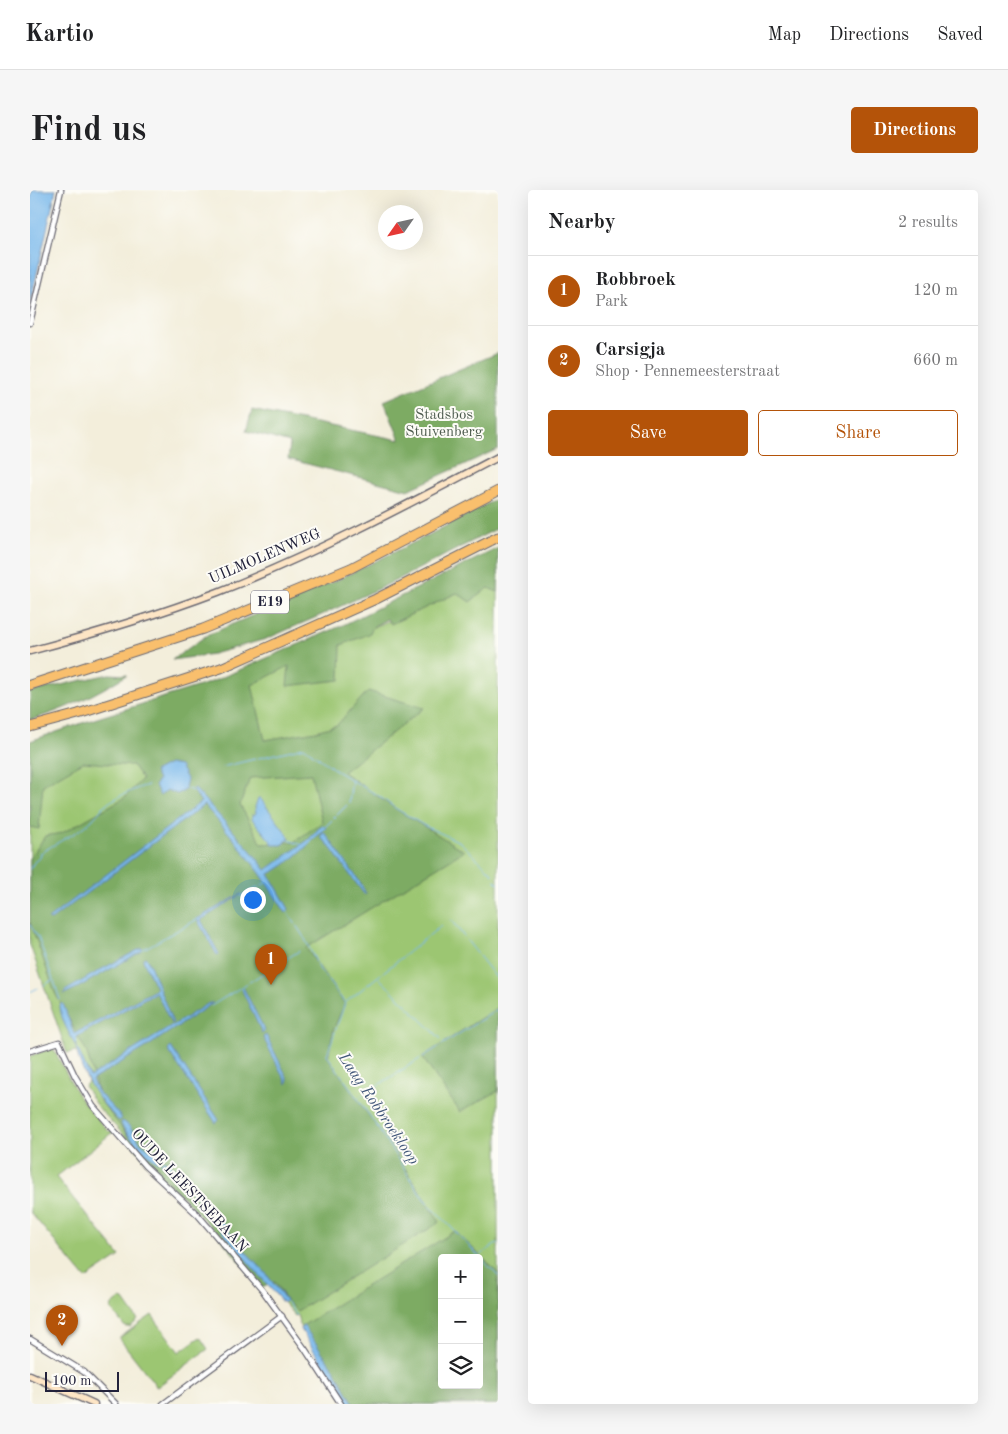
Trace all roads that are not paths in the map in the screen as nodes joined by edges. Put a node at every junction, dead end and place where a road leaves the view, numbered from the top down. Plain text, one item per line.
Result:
1 (61, 190) edge
2 (30, 323) edge
3 (498, 457) edge
4 (498, 491) edge
5 (498, 537) edge
6 (30, 651) edge
7 (30, 685) edge
8 (30, 727) edge
9 (30, 1051) edge
10 (282, 1316) junction
11 (30, 1339) edge
12 (30, 1375) edge
13 (94, 1404) edge
14 (116, 1404) edge
15 (163, 1404) edge
16 (341, 1404) edge

1 - 2 street
3 - 6 main road, UILMOLENWEG
4 - 7 highway, E19
5 - 8 highway, E19
9 - 10 street, OUDE LEESTSEBAAN
10 - 15 street
10 - 16 street, OUDE LEESTSEBAAN
11 - 14 street
12 - 13 main road

